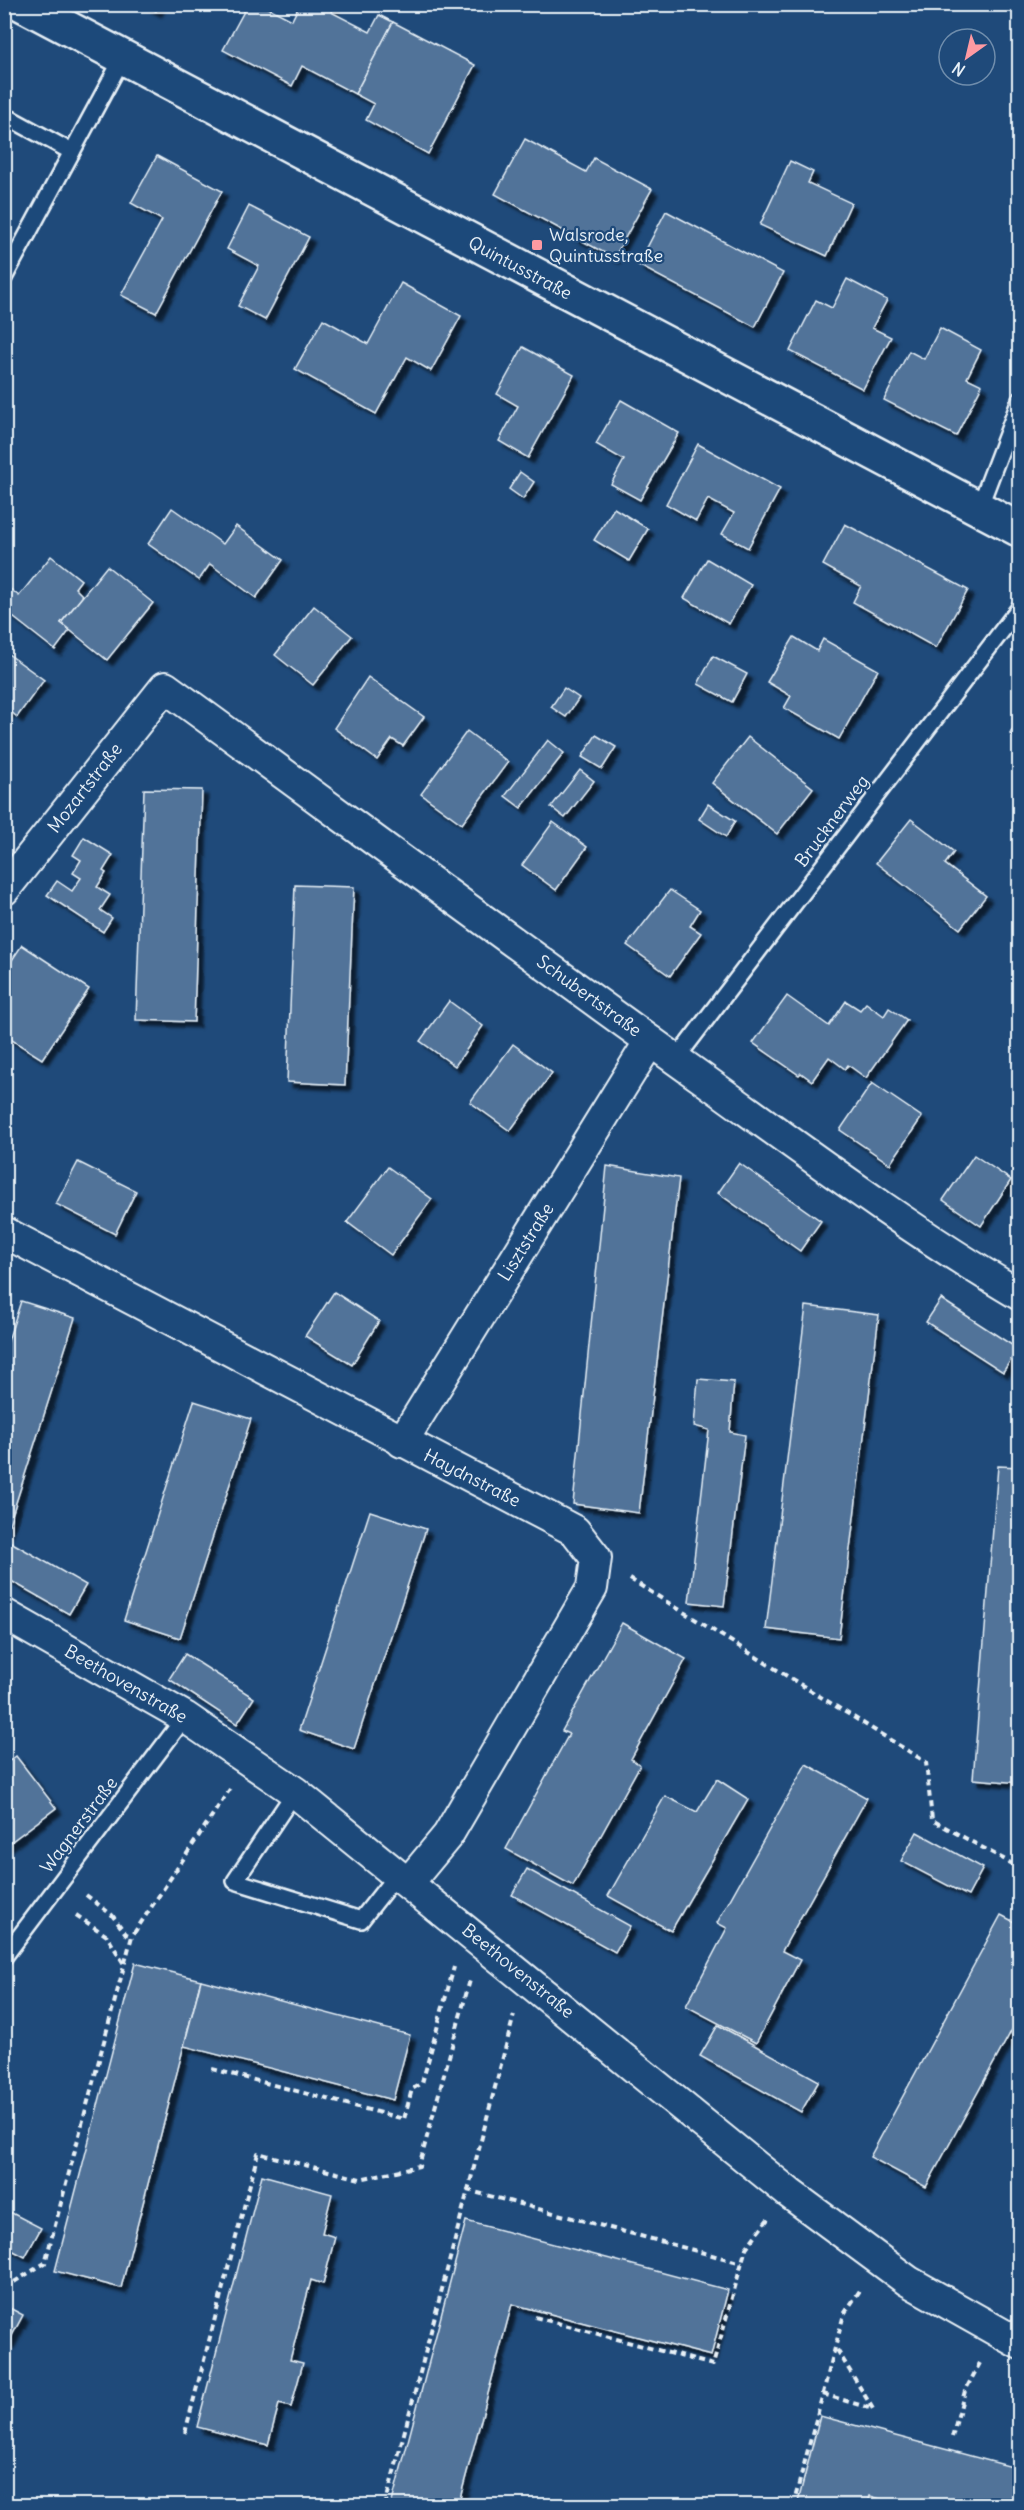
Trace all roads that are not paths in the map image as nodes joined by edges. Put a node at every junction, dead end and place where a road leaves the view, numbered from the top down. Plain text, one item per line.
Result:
1 (22, 4) edge
2 (122, 59) junction
3 (4, 115) edge
4 (72, 152) junction
5 (4, 278) edge
6 (1020, 400) edge
7 (979, 508) junction
8 (1020, 530) edge
9 (1020, 607) edge
10 (165, 687) joint
11 (4, 890) edge
12 (650, 1041) junction
13 (676, 1059) junction
14 (4, 1232) edge
15 (1020, 1295) edge
16 (402, 1442) junction
17 (4, 1614) edge
18 (185, 1717) junction
19 (295, 1792) junction
20 (403, 1878) junction
21 (4, 1957) edge
22 (1009, 2338) edge

1 - 2 main road, Quintusstraße
2 - 4 lane
2 - 7 main road, Quintusstraße
3 - 4 lane
4 - 5 lane
6 - 7 lane
7 - 8 main road, Quintusstraße
9 - 13 lane, Brucknerweg
10 - 11 street, Mozartstraße
10 - 12 street, Schubertstraße
12 - 13 street, Schubertstraße
12 - 16 street, Lisztstraße
13 - 15 street, Schubertstraße
14 - 16 street, Haydnstraße
16 - 20 street, Haydnstraße
17 - 18 street, Beethovenstraße
18 - 19 street, Beethovenstraße
18 - 21 lane, Wagnerstraße
19 - 20 street, Beethovenstraße
19 - 20 lane
20 - 22 street, Beethovenstraße

